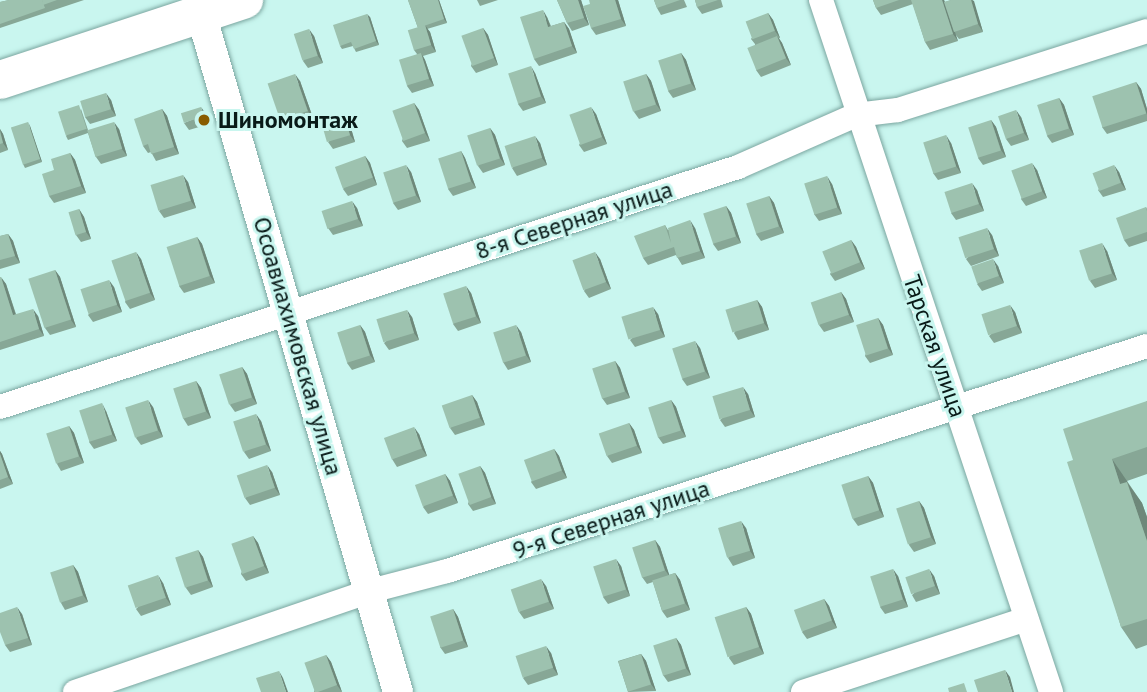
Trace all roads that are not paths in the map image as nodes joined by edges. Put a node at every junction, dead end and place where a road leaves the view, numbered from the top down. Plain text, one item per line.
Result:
1 (244, 0) edge
2 (821, 0) edge
3 (198, 7) edge
4 (1147, 31) edge
5 (0, 80) edge
6 (856, 115) junction
7 (287, 313) junction
8 (1147, 346) edge
9 (956, 405) junction
10 (0, 407) edge
11 (370, 591) junction
12 (1026, 619) junction
13 (75, 692) edge
14 (398, 692) edge
15 (803, 692) edge
16 (1051, 692) edge

1 - 3 main road
2 - 6 street, Тарская улица
3 - 5 main road
3 - 7 street, Осоавиахимовская улица
4 - 6 street, 8-я Северная улица
6 - 7 street, 8-я Северная улица
6 - 9 street, Тарская улица
7 - 10 street, 8-я Северная улица
7 - 11 street, Осоавиахимовская улица
8 - 9 street, 9-я Северная улица
9 - 11 street, 9-я Северная улица
9 - 12 street, Тарская улица
11 - 13 street, 9-я Северная улица
11 - 14 street, Осоавиахимовская улица
12 - 15 street
12 - 16 street, Тарская улица

